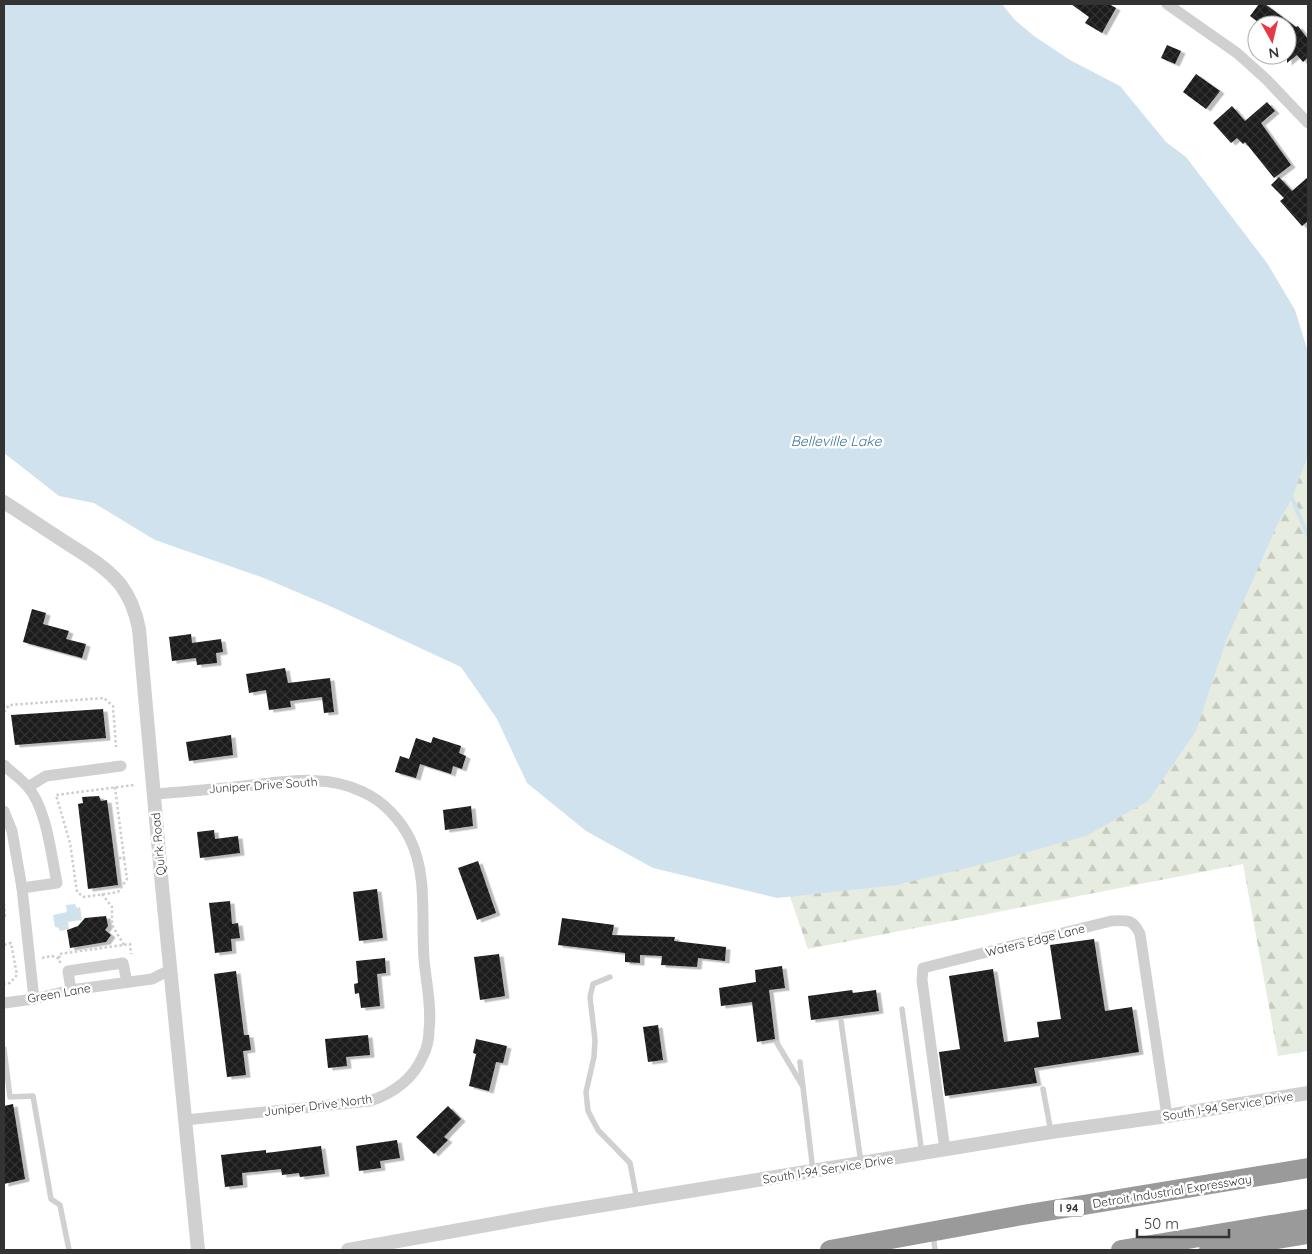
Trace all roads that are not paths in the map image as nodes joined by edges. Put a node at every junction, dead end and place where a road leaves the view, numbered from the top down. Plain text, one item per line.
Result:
1 (1167, 4) edge
2 (1308, 123) edge
3 (4, 502) edge
4 (4, 765) edge
5 (121, 766) dead end
6 (28, 787) junction
7 (154, 794) junction
8 (4, 811) edge
9 (22, 888) junction
10 (424, 957) joint
11 (170, 970) junction
12 (610, 977) dead end
13 (127, 982) junction
14 (71, 990) junction
15 (34, 999) junction
16 (4, 1002) edge
17 (902, 1009) dead end
18 (840, 1020) dead end
19 (776, 1043) dead end
20 (4, 1049) edge
21 (800, 1062) dead end
22 (804, 1089) junction
23 (1043, 1090) dead end
24 (1308, 1093) edge
25 (1167, 1116) junction
26 (185, 1120) junction
27 (1051, 1132) junction
28 (945, 1150) junction
29 (922, 1154) junction
30 (861, 1163) junction
31 (1308, 1168) edge
32 (813, 1171) junction
33 (637, 1200) junction
34 (1308, 1219) edge
35 (1308, 1234) edge
36 (934, 1241) edge
37 (69, 1250) edge
38 (198, 1250) edge
39 (348, 1250) edge
40 (830, 1250) edge
41 (1120, 1250) edge
42 (1209, 1250) edge

1 - 2 street
3 - 7 street, Quirk Road
4 - 6 street
5 - 6 street
6 - 9 street
7 - 10 street, Juniper Drive South
7 - 11 street, Quirk Road
8 - 9 street
9 - 15 street
10 - 26 street, Juniper Drive North
11 - 13 street, Green Lane
11 - 26 street, Quirk Road
12 - 33 lane
13 - 14 street, Green Lane
13 - 14 street
14 - 15 street, Green Lane
15 - 16 street, Green Lane
17 - 29 lane
18 - 30 lane
19 - 22 lane
20 - 37 lane
21 - 22 lane
22 - 32 lane
23 - 27 lane
24 - 25 street, South I-94 Service Drive
25 - 27 street, South I-94 Service Drive
25 - 28 street, Waters Edge Lane
26 - 38 street, Quirk Road
27 - 28 street, South I-94 Service Drive
28 - 29 street, South I-94 Service Drive
29 - 30 street, South I-94 Service Drive
30 - 32 street, South I-94 Service Drive
31 - 36 highway, Detroit Industrial Expressway / I 94
32 - 33 street, South I-94 Service Drive
33 - 39 street, South I-94 Service Drive
34 - 41 highway
35 - 42 highway
36 - 40 highway, Detroit Industrial Expressway / I 94

